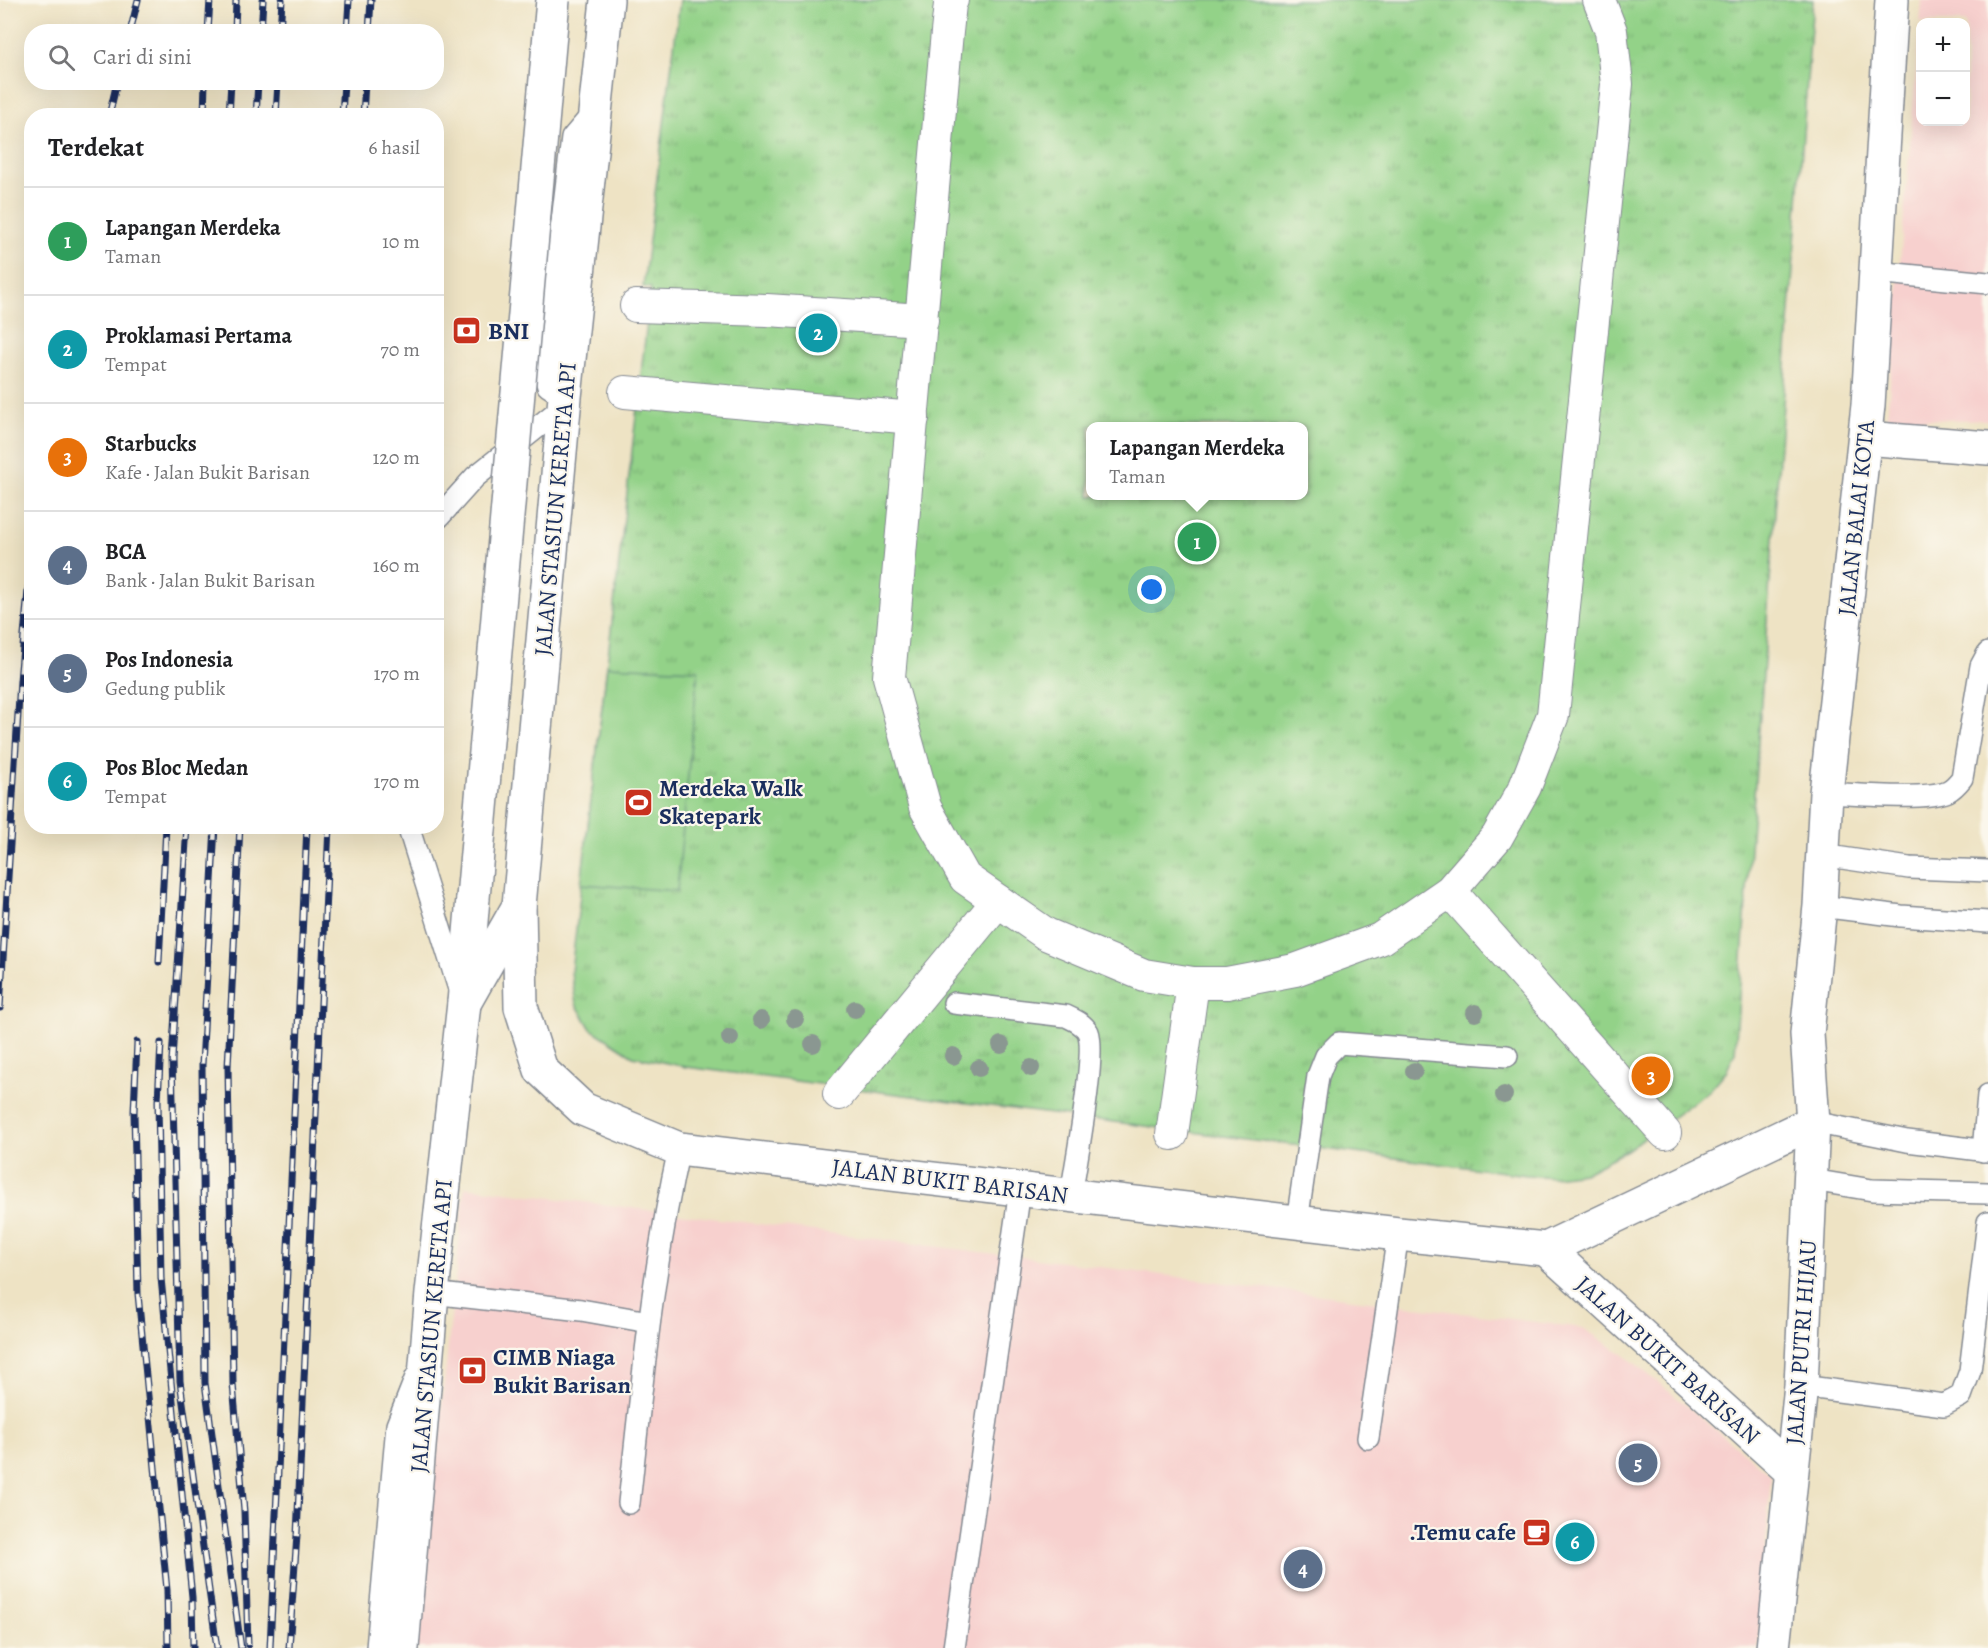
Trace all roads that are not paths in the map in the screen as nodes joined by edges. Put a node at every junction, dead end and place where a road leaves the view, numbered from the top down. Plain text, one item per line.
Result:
1 (553, 0) edge
2 (607, 0) edge
3 (952, 0) edge
4 (1599, 0) edge
5 (1892, 0) edge
6 (1875, 272) junction
7 (1988, 282) edge
8 (636, 306) dead end
9 (921, 320) junction
10 (625, 392) dead end
11 (564, 402) junction
12 (913, 418) junction
13 (1865, 438) junction
14 (1988, 448) edge
15 (444, 511) edge
16 (1988, 653) edge
17 (1826, 793) junction
18 (411, 834) edge
19 (1822, 855) junction
20 (1988, 871) edge
21 (1450, 891) junction
22 (998, 901) junction
23 (519, 906) junction
24 (1820, 906) junction
25 (1988, 922) edge
26 (1192, 982) junction
27 (954, 1003) dead end
28 (464, 1004) junction
29 (1807, 1034) joint
30 (1507, 1056) dead end
31 (839, 1094) dead end
32 (1988, 1095) edge
33 (1813, 1122) junction
34 (1665, 1133) dead end
35 (1172, 1134) dead end
36 (679, 1149) junction
37 (1986, 1151) edge
38 (1812, 1180) junction
39 (1020, 1190) junction
40 (1988, 1193) edge
41 (1071, 1196) junction
42 (1297, 1222) junction
43 (1988, 1222) edge
44 (1398, 1234) junction
45 (1546, 1249) junction
46 (432, 1293) junction
47 (649, 1322) junction
48 (427, 1347) junction
49 (1802, 1386) junction
50 (1368, 1438) dead end
51 (1791, 1471) junction
52 (629, 1503) dead end
53 (377, 1648) edge
54 (402, 1648) edge
55 (954, 1648) edge
56 (1773, 1648) edge

1 - 28 main road, JALAN STASIUN KERETA API, bridge
2 - 11 main road, JALAN STASIUN KERETA API
3 - 9 street
4 - 21 street
5 - 6 main road, JALAN BALAI KOTA
6 - 7 lane
6 - 13 main road, JALAN BALAI KOTA
8 - 9 street
9 - 12 street
10 - 12 street
11 - 15 lane
11 - 23 main road, JALAN STASIUN KERETA API
12 - 22 street
13 - 14 main road
13 - 17 main road, JALAN BALAI KOTA
16 - 17 lane
17 - 19 main road, JALAN BALAI KOTA
18 - 28 lane
19 - 20 lane
19 - 24 main road, JALAN BALAI KOTA
21 - 26 street
21 - 34 street
22 - 26 street
22 - 31 street
23 - 28 main road, JALAN STASIUN KERETA API
23 - 36 main road, JALAN BUKIT BARISAN
24 - 25 lane
24 - 29 main road, JALAN BALAI KOTA
26 - 35 street
27 - 41 lane
28 - 46 main road, JALAN STASIUN KERETA API
29 - 33 main road, JALAN PUTRI HIJAU
30 - 42 lane
32 - 37 lane
33 - 37 lane
33 - 38 main road, JALAN PUTRI HIJAU
33 - 45 main road
36 - 39 main road, JALAN BUKIT BARISAN
36 - 47 lane
38 - 40 lane
38 - 49 main road, JALAN PUTRI HIJAU
39 - 41 main road, JALAN BUKIT BARISAN
39 - 55 lane
41 - 42 main road, JALAN BUKIT BARISAN
42 - 44 main road, JALAN BUKIT BARISAN
43 - 49 lane
44 - 45 main road, JALAN BUKIT BARISAN
44 - 50 lane
45 - 51 main road, JALAN BUKIT BARISAN
46 - 47 lane
46 - 48 main road, JALAN STASIUN KERETA API
47 - 52 lane
48 - 53 lane
48 - 54 main road, JALAN STASIUN KERETA API
49 - 51 main road, JALAN PUTRI HIJAU
51 - 56 main road, JALAN PUTRI HIJAU

